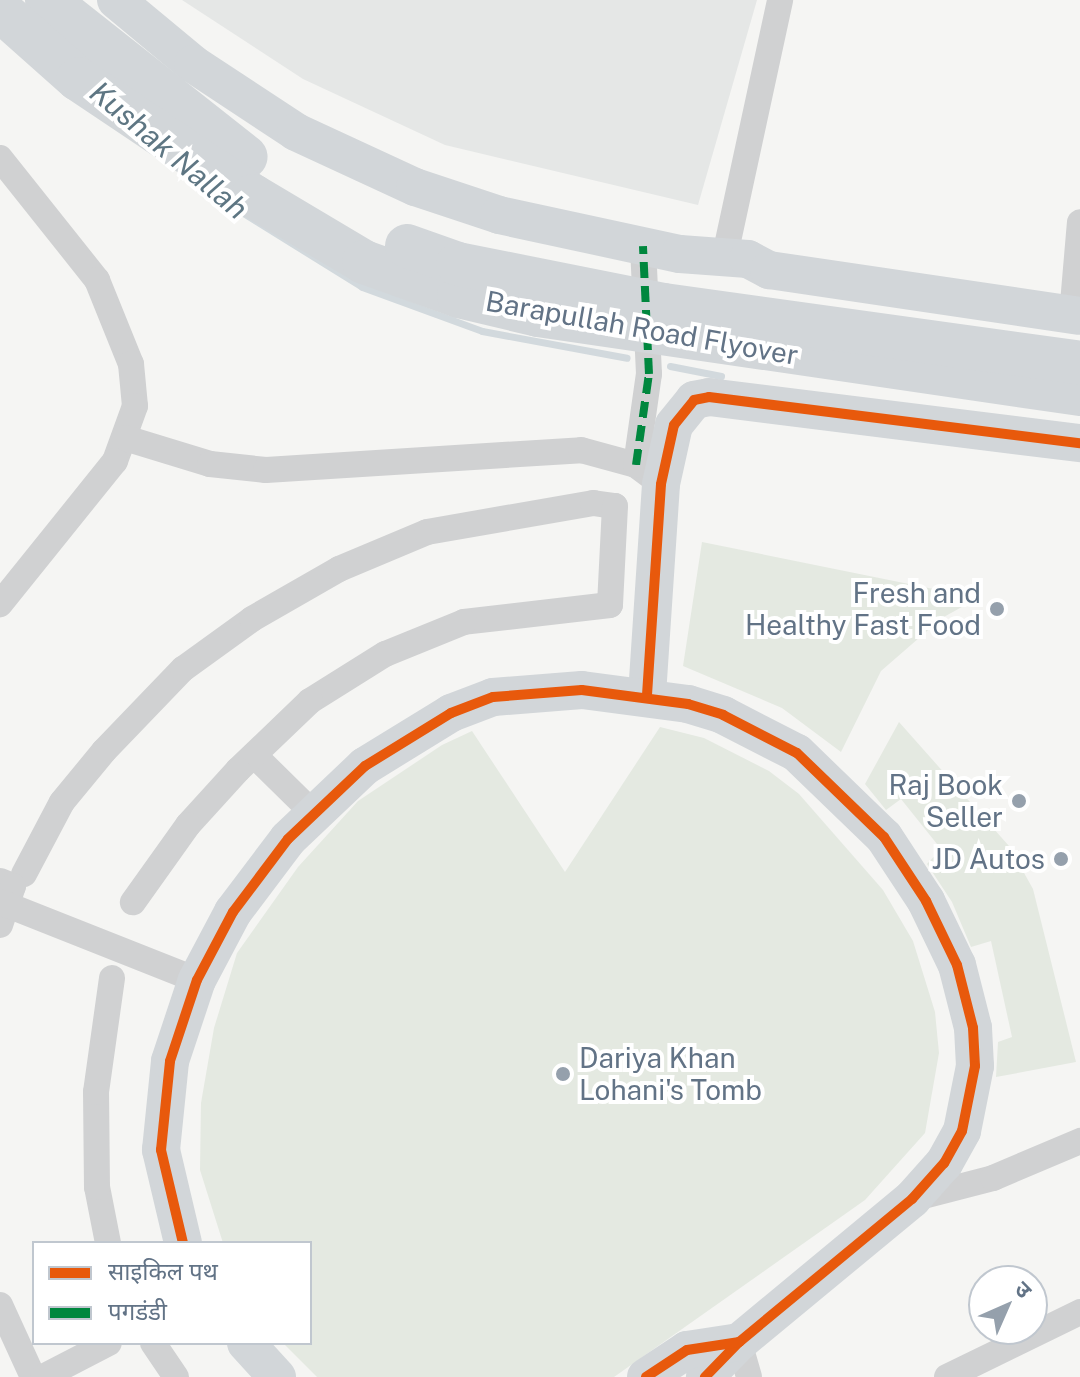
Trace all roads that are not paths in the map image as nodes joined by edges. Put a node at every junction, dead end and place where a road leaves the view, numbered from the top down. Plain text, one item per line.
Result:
1 (47, 0) edge
2 (116, 0) edge
3 (780, 0) edge
4 (0, 10) edge
5 (0, 158) edge
6 (1080, 222) edge
7 (643, 246) junction
8 (736, 257) junction
9 (1076, 305) edge
10 (1080, 363) edge
11 (1080, 394) edge
12 (125, 438) junction
13 (1080, 443) edge
14 (649, 474) junction
15 (0, 604) edge
16 (647, 695) junction
17 (254, 755) junction
18 (313, 813) junction
19 (133, 902) dead end
20 (5, 905) edge
21 (112, 978) dead end
22 (197, 980) junction
23 (1080, 1141) edge
24 (912, 1199) junction
25 (108, 1241) edge
26 (182, 1241) edge
27 (0, 1305) edge
28 (1080, 1312) edge
29 (105, 1345) edge
30 (154, 1345) edge
31 (248, 1345) edge
32 (744, 1360) edge
33 (33, 1377) edge
34 (43, 1377) edge
35 (176, 1377) edge
36 (277, 1377) edge
37 (646, 1377) edge
38 (705, 1377) edge
39 (947, 1377) edge

1 - 10 highway, Barapullah Road Flyover
2 - 7 street
3 - 8 street
4 - 11 highway, Barapullah Road Flyover
5 - 12 street
6 - 9 street
7 - 8 street
7 - 14 street
8 - 9 street
12 - 14 street
12 - 15 street
13 - 14 street
14 - 16 street
16 - 18 street
16 - 24 street
17 - 18 street
17 - 19 street
17 - 20 street
18 - 22 street
20 - 22 street
21 - 25 street
22 - 26 street
23 - 24 street
24 - 32 street
27 - 33 street
28 - 39 street
29 - 34 street
30 - 35 street
31 - 36 street
32 - 37 street
32 - 38 street

